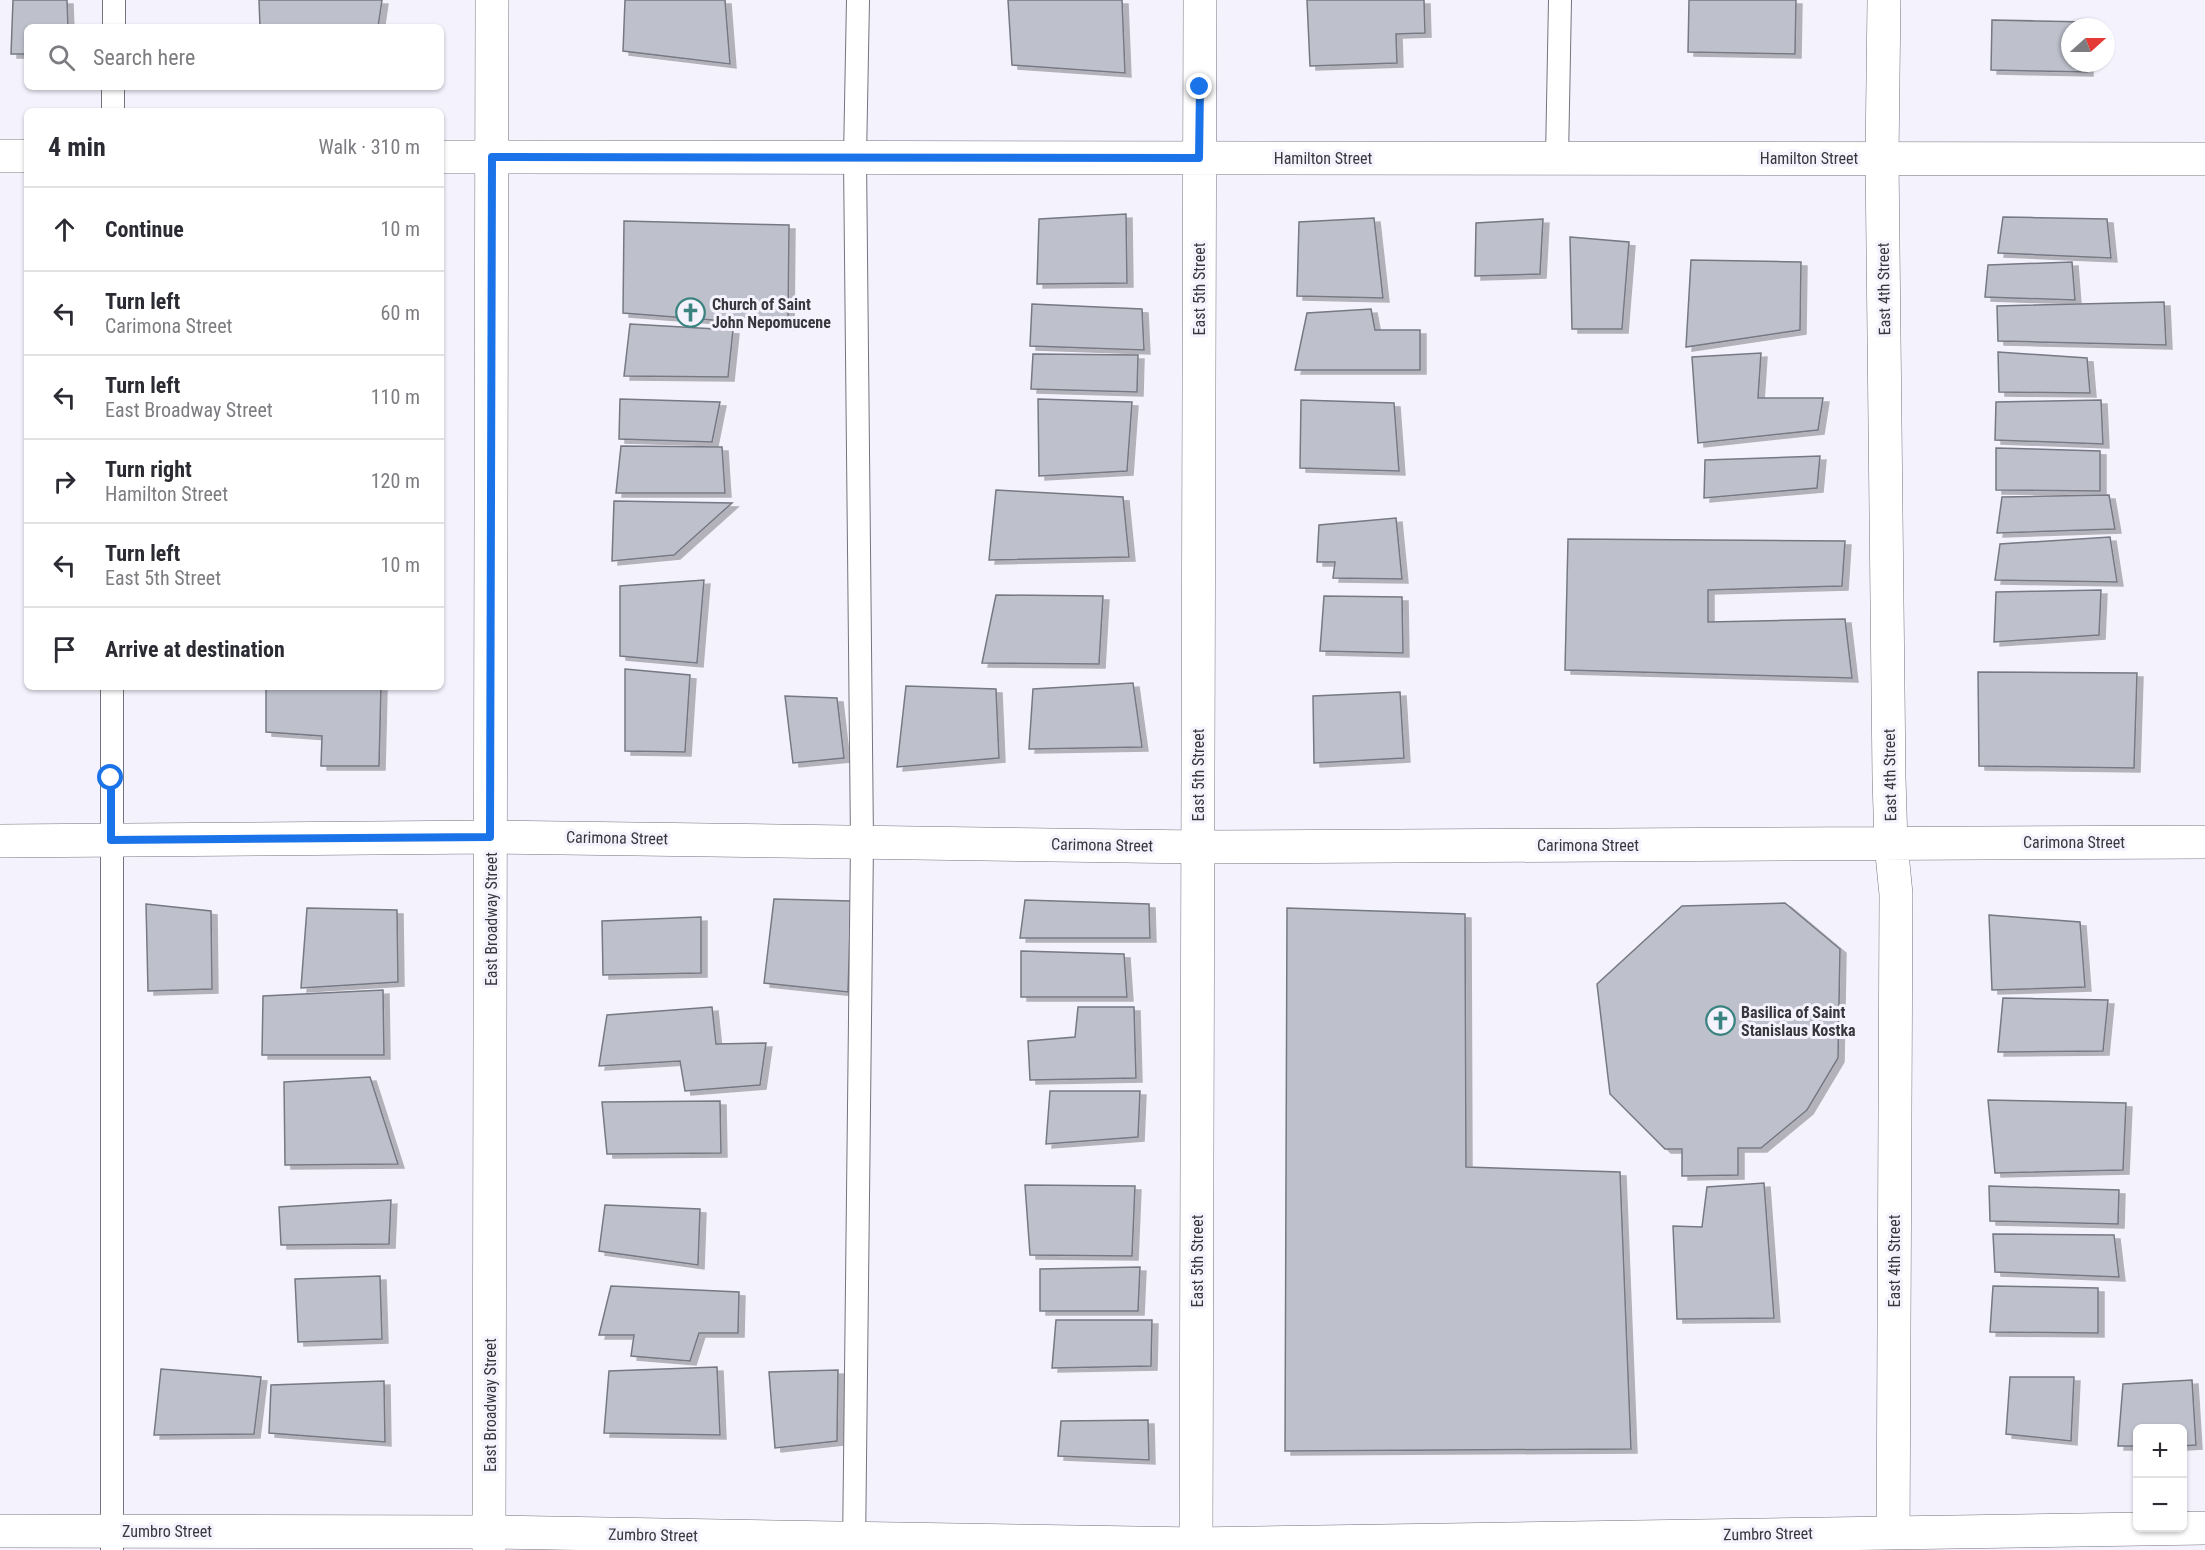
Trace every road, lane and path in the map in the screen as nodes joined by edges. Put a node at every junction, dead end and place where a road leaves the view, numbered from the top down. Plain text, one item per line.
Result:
1 (114, 0) edge
2 (492, 0) edge
3 (858, 0) edge
4 (1200, 0) edge
5 (1560, 0) edge
6 (1884, 0) edge
7 (114, 24) edge
8 (113, 90) edge
9 (113, 108) edge
10 (0, 156) edge
11 (24, 156) edge
12 (444, 157) edge
13 (492, 157) junction
14 (855, 158) junction
15 (1199, 158) junction
16 (1557, 158) junction
17 (1882, 158) junction
18 (2205, 159) edge
19 (112, 690) edge
20 (490, 837) junction
21 (111, 840) junction
22 (0, 841) edge
23 (861, 842) junction
24 (2205, 842) edge
25 (1891, 844) junction
26 (1198, 847) junction
27 (2205, 1528) edge
28 (0, 1530) edge
29 (112, 1540) edge
30 (489, 1541) edge
31 (1893, 1541) edge
32 (854, 1544) edge
33 (1196, 1547) edge

1 - 7 lane
2 - 13 street, East Broadway Street
3 - 14 lane
4 - 15 street, East 5th Street
5 - 16 lane
6 - 17 street, East 4th Street
8 - 9 lane
10 - 11 street
12 - 13 street, Hamilton Street
13 - 14 street, Hamilton Street
13 - 20 street, East Broadway Street
14 - 15 street, Hamilton Street
14 - 23 lane
15 - 16 street, Hamilton Street
15 - 26 street, East 5th Street
16 - 17 street, Hamilton Street
17 - 18 street, Hamilton Street
17 - 25 street, East 4th Street
19 - 21 lane
20 - 21 street, Carimona Street
20 - 23 street, Carimona Street
20 - 30 street, East Broadway Street
21 - 22 street, Carimona Street
21 - 29 lane
23 - 26 street, Carimona Street
23 - 32 lane
24 - 25 street, Carimona Street
25 - 26 street, Carimona Street
25 - 31 street, East 4th Street
26 - 33 street, East 5th Street
27 - 31 street, Zumbro Street
28 - 29 street, Zumbro Street
29 - 30 street, Zumbro Street
30 - 32 street, Zumbro Street
31 - 33 street, Zumbro Street
32 - 33 street, Zumbro Street

